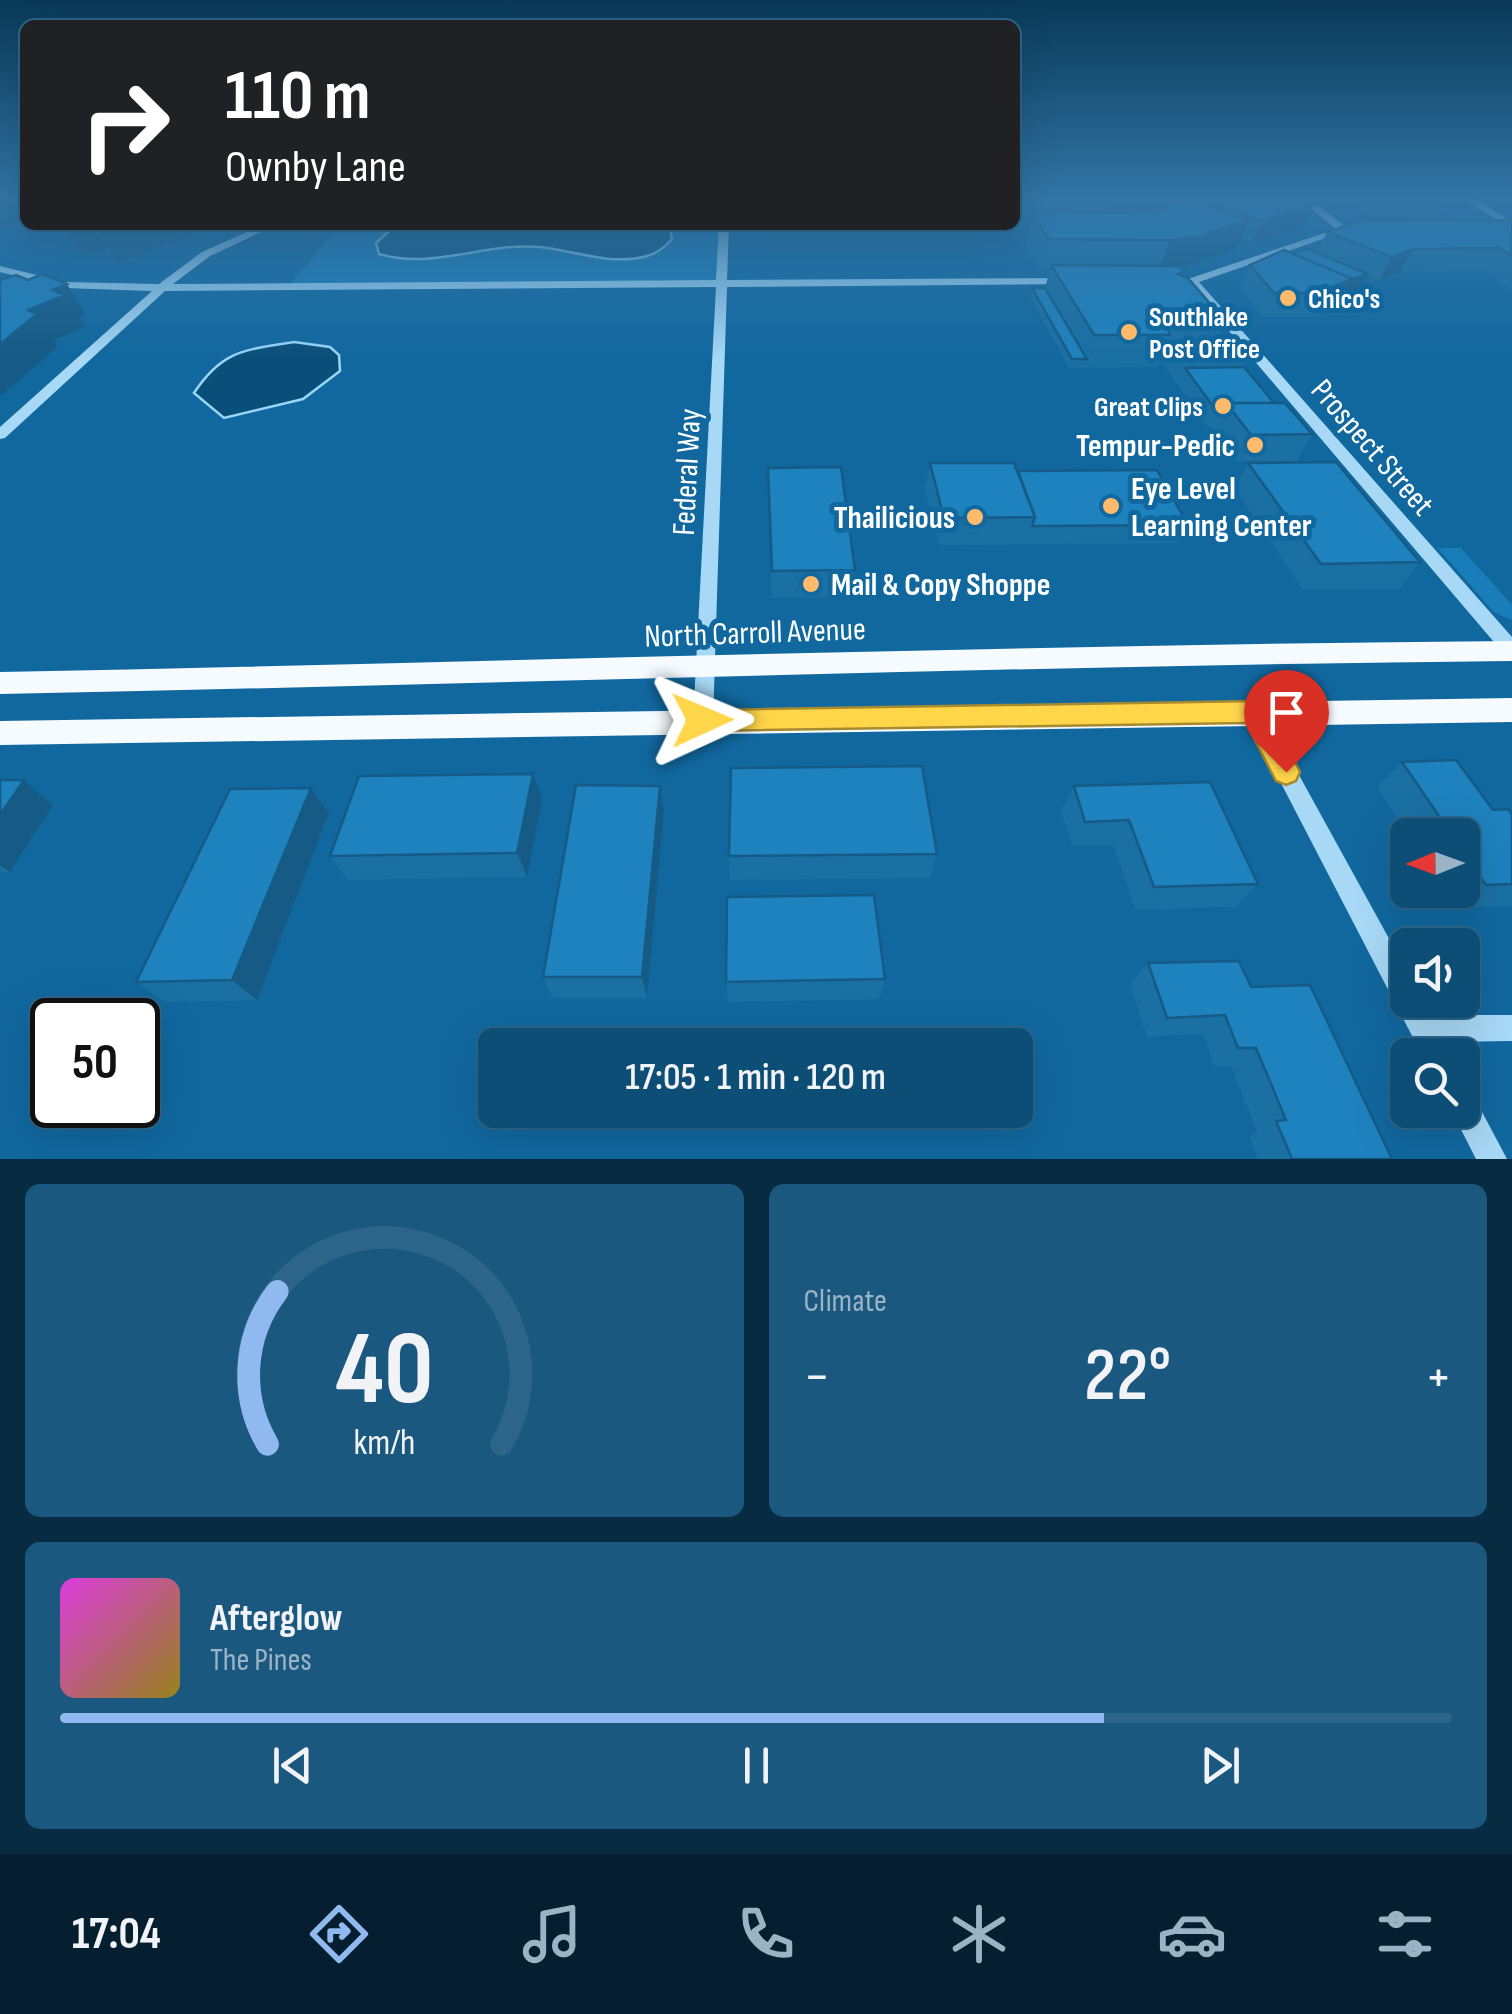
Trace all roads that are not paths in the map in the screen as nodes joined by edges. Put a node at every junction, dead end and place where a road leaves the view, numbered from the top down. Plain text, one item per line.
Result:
1 (213, 251) edge
2 (723, 251) edge
3 (1281, 251) edge
4 (0, 269) edge
5 (1090, 280) edge
6 (1155, 280) edge
7 (1192, 281) junction
8 (722, 284) junction
9 (162, 288) junction
10 (0, 435) edge
11 (1512, 650) edge
12 (705, 669) junction
13 (0, 683) edge
14 (1512, 710) edge
15 (1254, 712) junction
16 (702, 720) junction
17 (0, 733) edge
18 (1390, 966) edge
19 (1417, 1018) edge
20 (1512, 1028) edge
21 (1423, 1029) junction
22 (1428, 1038) edge
23 (1475, 1128) edge
24 (1492, 1159) edge

1 - 9 street
2 - 8 street, Federal Way
3 - 7 street
4 - 9 street
5 - 8 street
6 - 7 street
7 - 11 street, Prospect Street
8 - 9 street
8 - 12 street, Federal Way
9 - 10 street
11 - 12 main road, North Carroll Avenue
12 - 13 main road, North Carroll Avenue
12 - 16 street, Federal Way
14 - 15 main road
15 - 16 main road
15 - 18 street
16 - 17 main road
19 - 21 street
20 - 21 street
21 - 22 street
23 - 24 street

